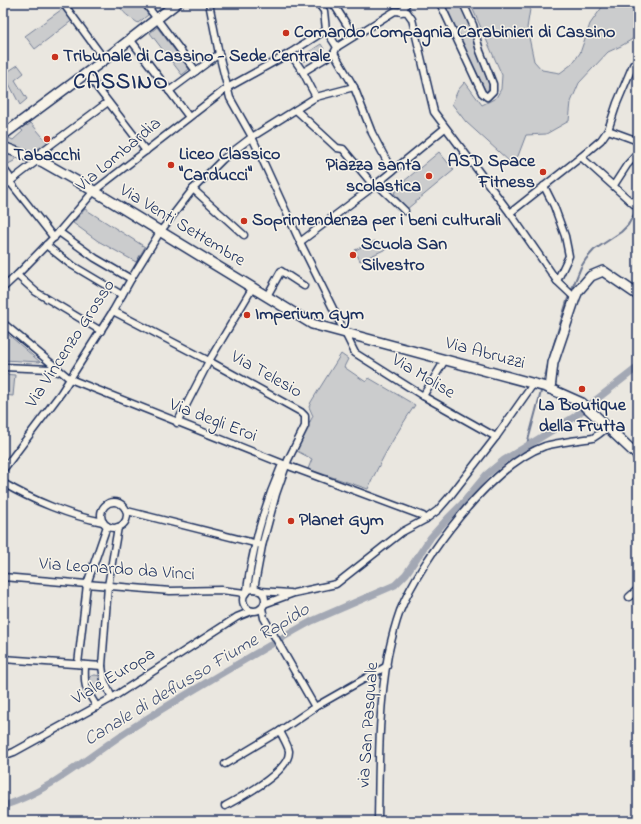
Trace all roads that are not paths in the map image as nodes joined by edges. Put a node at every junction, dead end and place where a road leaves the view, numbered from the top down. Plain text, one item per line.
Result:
1 (63, 3) edge
2 (145, 3) edge
3 (178, 3) edge
4 (209, 3) edge
5 (318, 3) edge
6 (332, 3) edge
7 (407, 3) edge
8 (440, 3) edge
9 (463, 3) edge
10 (401, 12) junction
11 (156, 19) junction
12 (326, 30) junction
13 (354, 36) junction
14 (130, 40) junction
15 (335, 50) junction
16 (290, 53) junction
17 (218, 54) junction
18 (104, 59) junction
19 (638, 60) edge
20 (196, 71) junction
21 (303, 72) junction
22 (86, 73) junction
23 (354, 86) junction
24 (227, 88) junction
25 (169, 91) junction
26 (316, 97) junction
27 (108, 102) junction
28 (296, 110) junction
29 (189, 117) junction
30 (445, 128) junction
31 (608, 130) junction
32 (3, 135) edge
33 (252, 138) junction
34 (638, 141) edge
35 (3, 147) edge
36 (146, 151) junction
37 (638, 153) edge
38 (581, 157) junction
39 (35, 159) junction
40 (3, 168) edge
41 (392, 171) junction
42 (10, 182) junction
43 (375, 185) junction
44 (614, 185) junction
45 (544, 186) junction
46 (3, 187) edge
47 (193, 189) junction
48 (94, 191) junction
49 (636, 206) edge
50 (405, 211) dead end
51 (510, 213) junction
52 (59, 232) junction
53 (160, 232) junction
54 (244, 235) dead end
55 (54, 238) junction
56 (300, 242) junction
57 (46, 245) junction
58 (17, 275) junction
59 (131, 279) junction
60 (557, 281) junction
61 (304, 286) dead end
62 (253, 287) junction
63 (3, 288) edge
64 (122, 295) junction
65 (638, 295) edge
66 (267, 296) junction
67 (575, 298) junction
68 (113, 311) junction
69 (3, 324) edge
70 (101, 331) junction
71 (344, 332) junction
72 (445, 360) junction
73 (209, 361) junction
74 (50, 365) junction
75 (3, 367) edge
76 (70, 379) junction
77 (543, 386) junction
78 (423, 396) junction
79 (176, 423) junction
80 (608, 427) junction
81 (496, 437) junction
82 (638, 456) edge
83 (284, 465) junction
84 (3, 470) edge
85 (3, 483) edge
86 (127, 511) junction
87 (426, 519) junction
88 (105, 524) junction
89 (118, 527) junction
90 (259, 544) junction
91 (3, 577) edge
92 (87, 584) junction
93 (108, 586) junction
94 (228, 590) junction
95 (638, 590) edge
96 (252, 591) junction
97 (294, 593) junction
98 (628, 598) dead end
99 (244, 605) junction
100 (263, 606) junction
101 (254, 611) junction
102 (237, 617) junction
103 (264, 618) junction
104 (3, 659) edge
105 (78, 664) junction
106 (85, 664) junction
107 (102, 666) junction
108 (387, 666) junction
109 (112, 698) junction
110 (97, 707) junction
111 (315, 708) junction
112 (280, 731) junction
113 (3, 756) edge
114 (225, 764) dead end
115 (225, 806) dead end
116 (378, 821) edge

1 - 18 street
2 - 11 street
3 - 11 main road
4 - 17 street, Via Molise
5 - 12 street
6 - 13 street
7 - 10 street
8 - 9 street
10 - 13 street
10 - 30 street
11 - 14 main road
11 - 20 street
12 - 15 street
12 - 16 street, Via Lombardia
13 - 15 street
14 - 18 main road
14 - 25 street
15 - 21 street
15 - 23 street
16 - 21 street
16 - 24 street, Via Lombardia
17 - 20 street
17 - 24 street, Via Molise
18 - 22 main road
19 - 31 street
20 - 25 street
21 - 26 street
22 - 27 street
22 - 32 main road
23 - 26 street, Via Vincenzo Grosso
23 - 41 street
24 - 29 street, Via Lombardia
24 - 33 street, Via Molise
25 - 29 street
26 - 28 street, Via Vincenzo Grosso
27 - 36 street
27 - 39 street
28 - 33 street, Via Vincenzo Grosso
28 - 43 street
29 - 36 street, Via Lombardia
30 - 41 street
30 - 51 street
31 - 34 street
31 - 38 street
33 - 47 street, Via Vincenzo Grosso
33 - 56 street, Via Molise
35 - 39 main road, Via Venti Settembre
36 - 48 street, Via Lombardia
37 - 44 street
38 - 44 street
38 - 45 street
39 - 42 street
39 - 48 main road, Via Venti Settembre
40 - 42 street
41 - 43 street
42 - 46 street
42 - 55 street
43 - 50 street
43 - 56 street
44 - 49 street
45 - 51 street
45 - 60 street
47 - 53 street, Via Vincenzo Grosso
47 - 54 street
48 - 52 street, Via Lombardia
48 - 53 main road, Via Venti Settembre
51 - 60 street
52 - 55 street, Via Lombardia
52 - 59 street
53 - 59 street, Via Vincenzo Grosso
53 - 62 main road, Via Venti Settembre
55 - 57 street, Via Lombardia
56 - 71 street, Via Molise
57 - 58 street, Via Lombardia
57 - 64 street
58 - 63 street, Via Lombardia
58 - 70 street
59 - 64 street, Via Vincenzo Grosso
60 - 67 street
61 - 66 street
62 - 66 main road, Via Venti Settembre
62 - 73 street
64 - 68 street, Via Vincenzo Grosso
65 - 67 main road
66 - 71 main road, Via Venti Settembre
67 - 77 main road
68 - 70 street, Via Vincenzo Grosso
68 - 73 street, Via Telesio
69 - 74 street
70 - 76 street, Via Vincenzo Grosso
71 - 72 main road, Via Abruzzi
71 - 78 street, Via Molise
72 - 77 main road, Via Abruzzi
72 - 78 street
73 - 79 street
73 - 83 street, Via Telesio
74 - 75 street
74 - 76 street, Via degli Eroi
76 - 79 street, Via degli Eroi
76 - 84 street, Via Vincenzo Grosso
77 - 80 main road, Via Abruzzi
77 - 81 street
78 - 81 street, Via Molise
79 - 83 street, Via degli Eroi
80 - 82 main road, Via Abruzzi
80 - 108 street, via San Pasquale
81 - 87 street
83 - 87 street, Via degli Eroi
83 - 90 street, Via Telesio
85 - 88 street
86 - 88 street
86 - 89 street
86 - 90 street
87 - 97 street
88 - 89 street
88 - 92 street
89 - 93 street
90 - 96 street, Via Telesio
91 - 92 street, Via Leonardo da Vinci
92 - 93 street, Via Leonardo da Vinci
92 - 105 street
93 - 94 street, Via Leonardo da Vinci
93 - 107 street
94 - 96 street, Via Leonardo da Vinci
94 - 99 street
95 - 98 street
96 - 97 street, Via Leonardo da Vinci
96 - 99 street
96 - 100 street
97 - 100 street
99 - 101 street
99 - 102 street, Viale Europa
100 - 101 street
100 - 103 street
101 - 102 street, Viale Europa
101 - 103 street
102 - 109 street, Viale Europa
103 - 111 street
104 - 105 street
105 - 106 street
106 - 107 street
106 - 110 street
107 - 109 street
108 - 111 street
108 - 116 street, via San Pasquale
109 - 110 street, Viale Europa
110 - 113 street, Viale Europa
111 - 112 street
112 - 114 street
112 - 115 street

